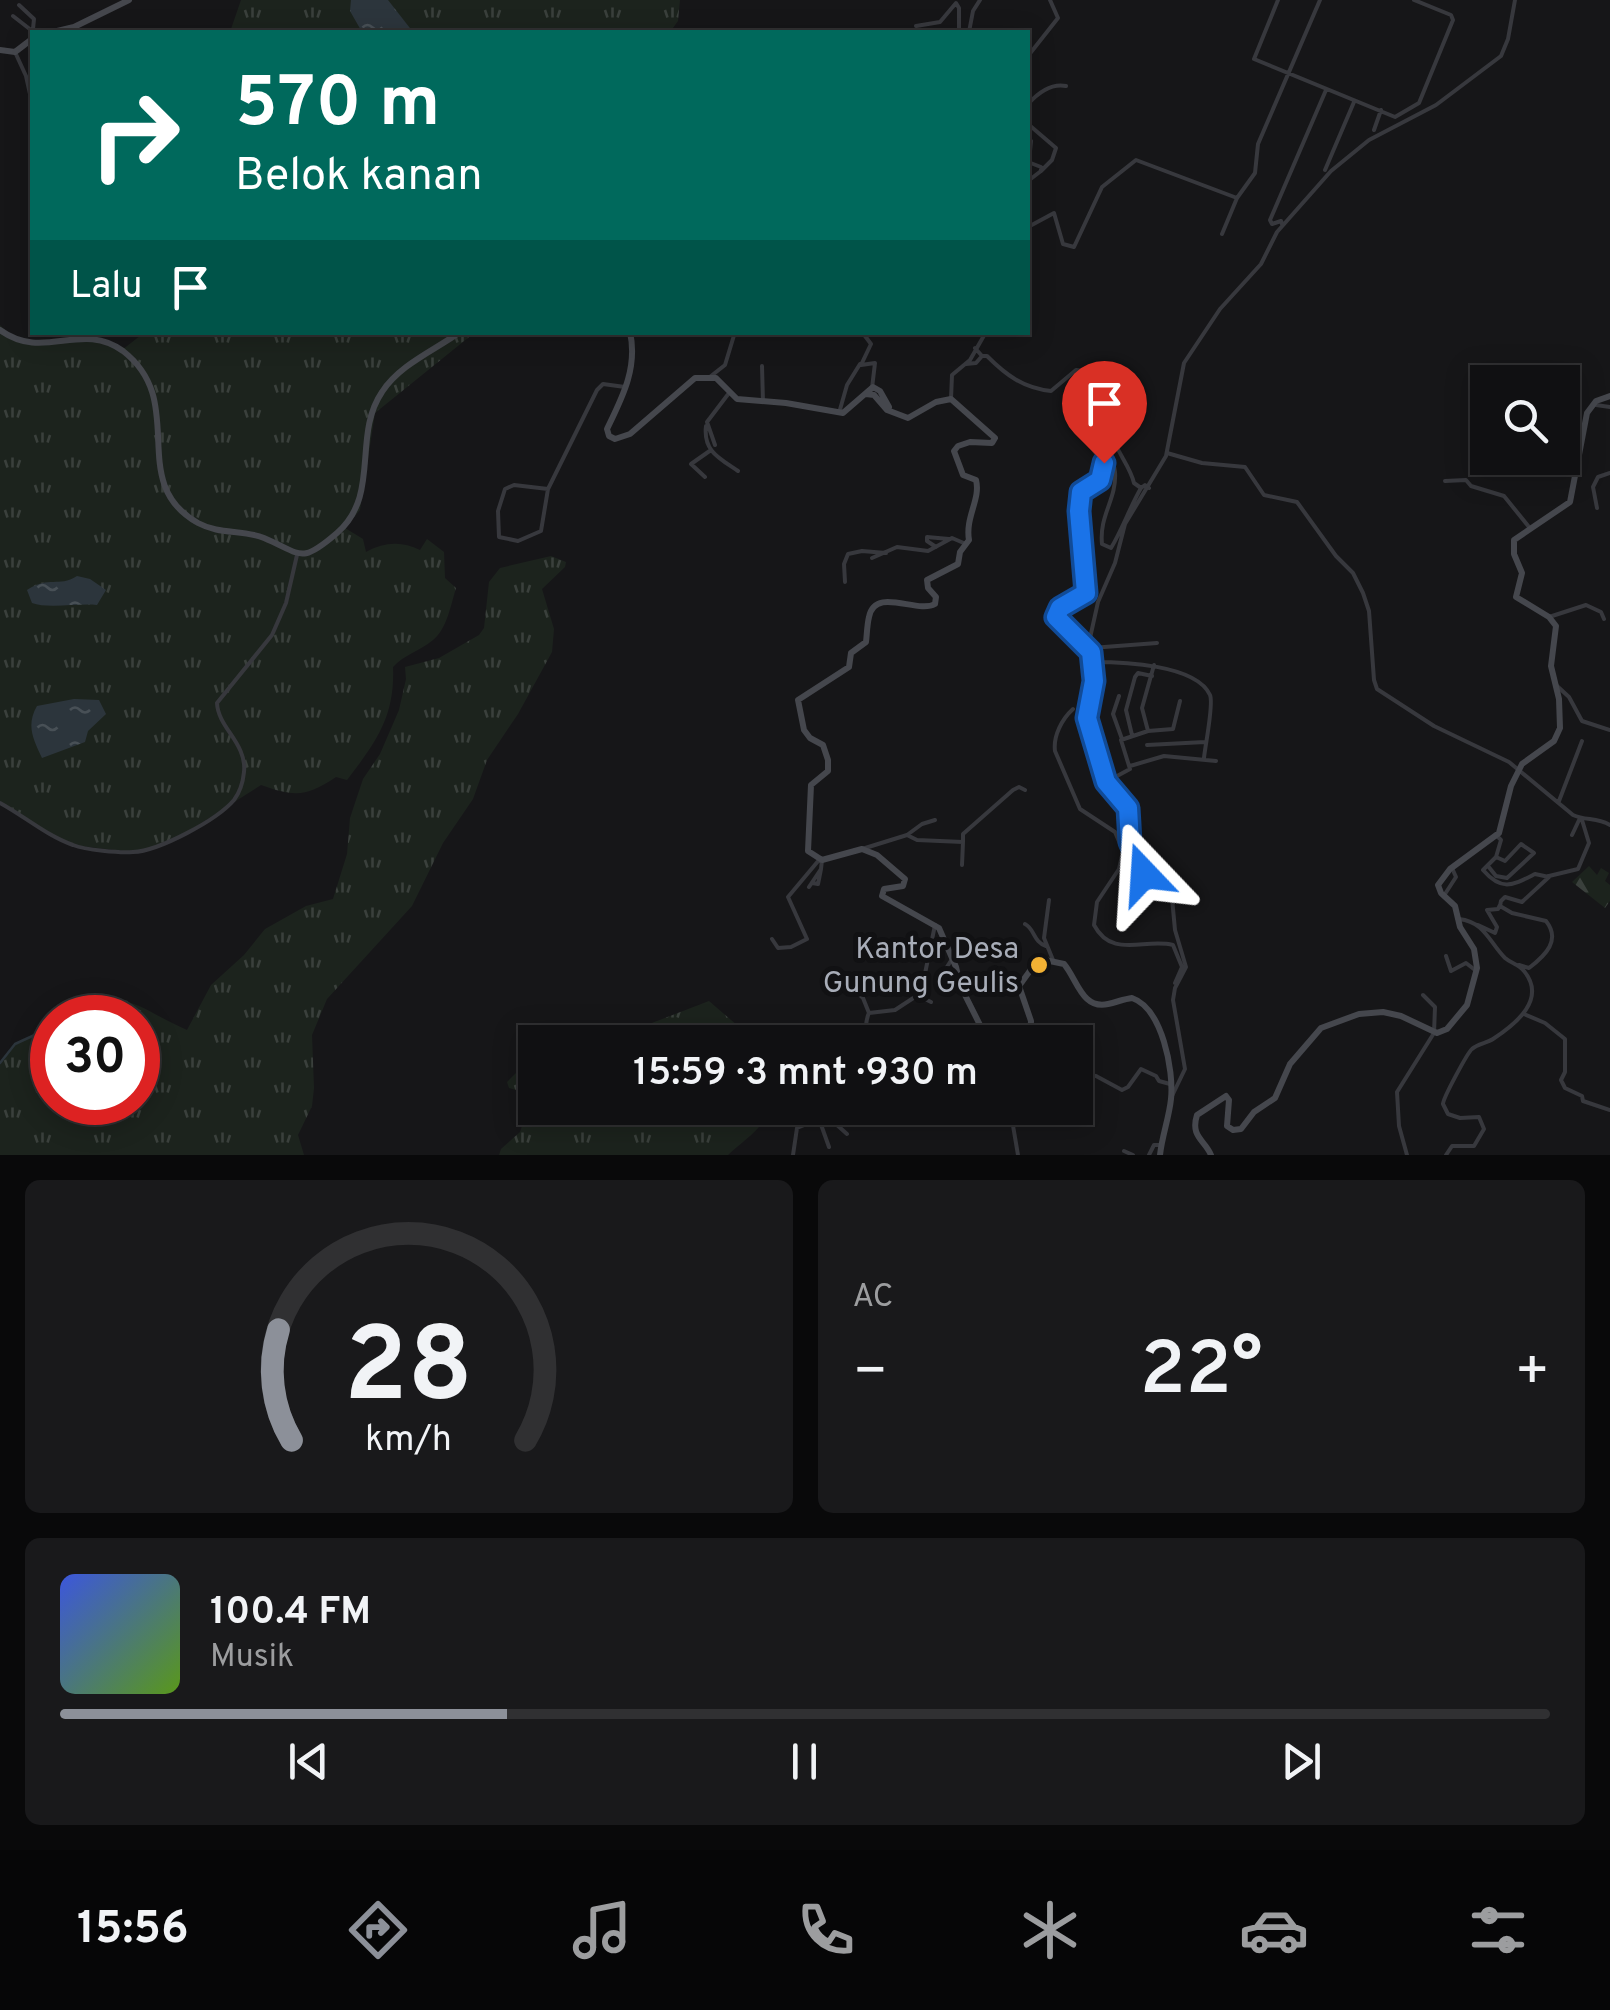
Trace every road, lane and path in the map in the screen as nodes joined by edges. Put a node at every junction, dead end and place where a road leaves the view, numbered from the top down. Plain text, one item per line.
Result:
1 (129, 0) edge
2 (980, 0) edge
3 (1050, 0) edge
4 (1278, 0) edge
5 (1320, 0) edge
6 (1414, 0) edge
7 (1515, 0) edge
8 (19, 5) dead end
9 (13, 16) dead end
10 (916, 26) dead end
11 (32, 30) edge
12 (59, 30) edge
13 (959, 30) edge
14 (969, 30) edge
15 (30, 34) edge
16 (30, 38) edge
17 (0, 50) edge
18 (14, 52) junction
19 (1030, 53) edge
20 (1289, 74) junction
21 (1066, 86) dead end
22 (1326, 90) junction
23 (30, 95) edge
24 (1030, 102) edge
25 (1354, 102) junction
26 (1380, 110) junction
27 (1393, 117) junction
28 (1030, 126) edge
29 (1393, 127) junction
30 (1374, 130) dead end
31 (1030, 163) edge
32 (1325, 170) dead end
33 (1041, 171) junction
34 (1030, 179) edge
35 (1237, 198) junction
36 (1282, 224) junction
37 (1030, 225) edge
38 (1222, 234) dead end
39 (0, 328) edge
40 (456, 335) edge
41 (630, 335) edge
42 (734, 335) edge
43 (864, 335) edge
44 (984, 335) edge
45 (975, 348) junction
46 (982, 356) junction
47 (860, 364) junction
48 (966, 364) junction
49 (762, 366) dead end
50 (711, 376) junction
51 (624, 386) junction
52 (869, 391) junction
53 (729, 393) junction
54 (1610, 396) edge
55 (951, 399) junction
56 (763, 402) junction
57 (1591, 406) junction
58 (1610, 406) edge
59 (839, 413) junction
60 (1090, 419) junction
61 (706, 426) junction
62 (716, 445) dead end
63 (710, 450) junction
64 (1167, 454) junction
65 (738, 471) dead end
66 (1610, 473) edge
67 (704, 477) dead end
68 (1444, 482) dead end
69 (548, 488) junction
70 (1141, 488) junction
71 (1148, 488) junction
72 (1596, 508) dead end
73 (1529, 527) junction
74 (949, 539) junction
75 (966, 544) junction
76 (936, 547) junction
77 (886, 553) junction
78 (297, 555) junction
79 (872, 558) dead end
80 (844, 582) dead end
81 (1549, 617) junction
82 (1604, 619) dead end
83 (1157, 644) dead end
84 (1091, 650) junction
85 (1092, 662) junction
86 (1154, 665) junction
87 (1152, 676) junction
88 (1555, 685) junction
89 (1119, 696) dead end
90 (1180, 701) dead end
91 (1072, 709) dead end
92 (1610, 730) edge
93 (1148, 731) junction
94 (1132, 735) junction
95 (1122, 739) junction
96 (1205, 742) junction
97 (1582, 742) dead end
98 (1156, 744) junction
99 (1147, 745) dead end
100 (1159, 757) junction
101 (1204, 758) junction
102 (1216, 761) dead end
103 (1130, 766) junction
104 (1518, 770) junction
105 (1106, 782) junction
106 (1025, 790) dead end
107 (1559, 801) junction
108 (0, 803) edge
109 (1581, 818) junction
110 (935, 820) dead end
111 (1610, 825) edge
112 (907, 834) junction
113 (1572, 835) dead end
114 (1497, 836) junction
115 (962, 842) junction
116 (862, 849) junction
117 (1496, 857) junction
118 (821, 863) junction
119 (962, 865) dead end
120 (1488, 866) junction
121 (1549, 876) junction
122 (810, 885) dead end
123 (1049, 900) dead end
124 (1500, 905) junction
125 (1459, 919) junction
126 (1025, 924) dead end
127 (1477, 924) junction
128 (935, 926) junction
129 (772, 939) dead end
130 (1046, 946) junction
131 (1446, 956) dead end
132 (952, 959) junction
133 (1053, 960) junction
134 (1518, 964) junction
135 (835, 972) dead end
136 (1476, 975) junction
137 (938, 981) dead end
138 (1175, 988) junction
139 (1423, 995) dead end
140 (919, 996) junction
141 (931, 1002) dead end
142 (869, 1013) junction
143 (1524, 1014) junction
144 (865, 1025) edge
145 (980, 1025) edge
146 (1031, 1025) edge
147 (1434, 1034) junction
148 (1093, 1076) edge
149 (1170, 1084) junction
150 (1172, 1098) junction
151 (1610, 1110) edge
152 (804, 1125) edge
153 (821, 1125) edge
154 (837, 1125) edge
155 (1013, 1125) edge
156 (848, 1134) dead end
157 (1161, 1146) junction
158 (829, 1147) dead end
159 (1124, 1151) dead end
160 (793, 1155) edge
161 (1018, 1155) edge
162 (1133, 1155) edge
163 (1149, 1155) edge
164 (1160, 1155) edge
165 (1211, 1155) edge
166 (1407, 1155) edge
167 (1446, 1155) edge

1 - 12 main road
2 - 14 street
3 - 19 street
4 - 20 street
5 - 20 street
6 - 27 street
7 - 29 street
8 - 11 street
9 - 15 street
10 - 13 street
16 - 18 main road
17 - 18 main road
18 - 23 street
20 - 22 street
20 - 35 street
21 - 24 street
22 - 25 street
22 - 36 street
25 - 26 street
25 - 32 street
26 - 27 street
26 - 30 street
27 - 29 street
28 - 33 street
29 - 36 street
31 - 33 street
33 - 34 street
35 - 37 street
35 - 38 street
36 - 64 street
39 - 78 main road
40 - 78 main road
41 - 51 main road
42 - 50 street
43 - 47 street
44 - 45 street
45 - 46 street
45 - 48 street
46 - 48 street
46 - 60 street
47 - 52 street
47 - 59 street
48 - 55 street
49 - 56 street
50 - 51 main road
50 - 53 main road
51 - 69 street
52 - 55 main road
52 - 59 main road
53 - 56 main road
53 - 61 street
54 - 57 main road
55 - 75 main road
56 - 59 main road
57 - 58 street
57 - 73 main road
60 - 70 street
60 - 70 street
60 - 84 street
61 - 62 street
61 - 63 street
63 - 65 street
63 - 67 street
64 - 71 street
64 - 104 street
66 - 72 street
68 - 73 street
69 - 69 street
70 - 71 street
71 - 84 street
73 - 81 main road
74 - 75 street
74 - 76 street
74 - 76 street
75 - 118 main road
76 - 77 street
77 - 79 street
77 - 80 street
78 - 108 street
81 - 82 street
81 - 88 main road
83 - 84 street
84 - 85 street
85 - 86 street
85 - 105 street
86 - 87 street
86 - 96 street
87 - 93 street
87 - 94 street
88 - 92 street
88 - 104 main road
89 - 95 street
90 - 93 street
91 - 138 street
93 - 94 street
94 - 95 street
95 - 103 street
96 - 98 street
96 - 101 street
97 - 107 street
98 - 99 street
98 - 100 street
100 - 101 street
100 - 103 street
101 - 102 street
103 - 105 street
104 - 107 street
104 - 114 main road
105 - 138 street
106 - 115 street
107 - 109 street
109 - 111 street
109 - 113 street
109 - 121 street
110 - 112 street
112 - 115 street
112 - 116 street
114 - 117 street
114 - 125 main road
115 - 119 street
116 - 118 main road
116 - 128 main road
117 - 120 street
117 - 120 street
118 - 122 street
118 - 129 street
120 - 121 street
121 - 124 street
123 - 130 street
124 - 127 street
124 - 134 street
125 - 127 street
125 - 136 main road
126 - 130 street
127 - 134 street
128 - 132 main road
128 - 140 street
130 - 133 street
131 - 136 street
132 - 137 street
132 - 145 main road
133 - 146 main road
133 - 149 main road
134 - 143 street
135 - 142 street
136 - 147 main road
138 - 150 street
139 - 147 street
140 - 141 street
140 - 142 street
142 - 144 street
143 - 151 street
143 - 167 street
147 - 165 main road
147 - 166 street
148 - 149 street
149 - 150 main road
150 - 157 main road
152 - 160 street
153 - 158 street
154 - 156 street
155 - 161 street
157 - 163 street
157 - 164 main road
159 - 162 street

